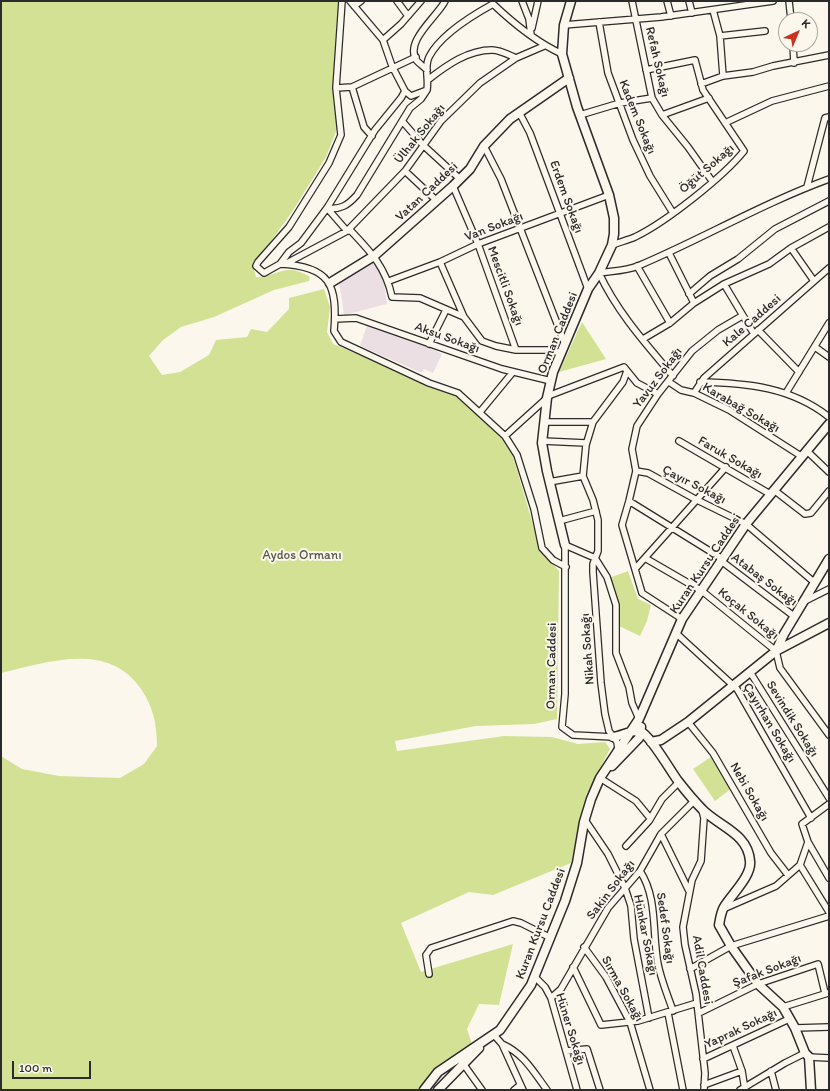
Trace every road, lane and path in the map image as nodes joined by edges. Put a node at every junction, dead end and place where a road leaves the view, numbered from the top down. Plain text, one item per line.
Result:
1 (342, 1) edge
2 (350, 1) edge
3 (361, 1) edge
4 (397, 1) edge
5 (421, 1) edge
6 (438, 1) edge
7 (522, 1) edge
8 (538, 1) edge
9 (570, 1) edge
10 (632, 1) edge
11 (667, 1) edge
12 (689, 1) edge
13 (773, 1) edge
14 (789, 1) edge
15 (493, 2) edge
16 (444, 4) edge
17 (354, 6) junction
18 (713, 10) junction
19 (790, 12) edge
20 (692, 13) junction
21 (408, 16) junction
22 (670, 16) junction
23 (636, 19) junction
24 (599, 22) junction
25 (564, 24) junction
26 (765, 31) dead end
27 (531, 35) junction
28 (720, 36) junction
29 (383, 40) junction
30 (544, 46) junction
31 (793, 52) edge
32 (562, 54) junction
33 (829, 55) edge
34 (416, 57) junction
35 (516, 58) junction
36 (794, 63) junction
37 (392, 66) junction
38 (426, 70) junction
39 (646, 70) junction
40 (723, 76) junction
41 (569, 78) junction
42 (429, 80) junction
43 (701, 84) junction
44 (829, 86) edge
45 (352, 87) junction
46 (336, 88) junction
47 (426, 90) junction
48 (405, 91) junction
49 (652, 98) junction
50 (709, 98) junction
51 (620, 103) junction
52 (520, 114) junction
53 (580, 115) junction
54 (662, 116) junction
55 (829, 117) edge
56 (403, 122) junction
57 (725, 124) junction
58 (372, 136) junction
59 (423, 145) junction
60 (484, 146) junction
61 (404, 171) junction
62 (460, 179) junction
63 (829, 179) edge
64 (712, 181) junction
65 (453, 186) junction
66 (807, 187) junction
67 (609, 195) junction
68 (437, 201) junction
69 (829, 201) edge
70 (327, 208) junction
71 (673, 213) junction
72 (560, 215) junction
73 (829, 227) edge
74 (520, 228) junction
75 (347, 231) junction
76 (478, 244) junction
77 (612, 245) junction
78 (792, 248) junction
79 (669, 253) junction
80 (374, 256) junction
81 (440, 262) junction
82 (283, 264) junction
83 (637, 266) junction
84 (829, 268) edge
85 (599, 274) junction
86 (389, 281) junction
87 (814, 281) junction
88 (330, 283) junction
89 (724, 284) junction
90 (588, 289) junction
91 (689, 294) junction
92 (694, 303) junction
93 (446, 310) junction
94 (742, 316) junction
95 (464, 317) junction
96 (335, 320) junction
97 (670, 322) junction
98 (829, 323) edge
99 (756, 332) junction
100 (643, 339) junction
101 (429, 344) junction
102 (565, 344) junction
103 (815, 347) junction
104 (516, 350) junction
105 (562, 353) junction
106 (829, 357) edge
107 (626, 369) junction
108 (513, 372) junction
109 (800, 372) junction
110 (673, 376) junction
111 (551, 381) junction
112 (669, 382) junction
113 (700, 382) junction
114 (694, 393) junction
115 (786, 393) junction
116 (658, 394) junction
117 (547, 397) junction
118 (480, 412) junction
119 (829, 417) edge
120 (544, 422) junction
121 (593, 422) junction
122 (829, 424) edge
123 (505, 436) junction
124 (542, 441) junction
125 (679, 441) dead end
126 (586, 443) junction
127 (804, 453) junction
128 (726, 467) junction
129 (636, 470) junction
130 (829, 472) edge
131 (583, 476) junction
132 (549, 482) junction
133 (829, 491) edge
134 (772, 492) junction
135 (695, 500) junction
136 (629, 501) junction
137 (596, 511) junction
138 (559, 521) junction
139 (746, 524) junction
140 (672, 526) junction
141 (565, 545) junction
142 (595, 558) junction
143 (645, 558) junction
144 (721, 559) junction
145 (829, 559) edge
146 (566, 567) junction
147 (634, 569) junction
148 (815, 583) junction
149 (829, 589) edge
150 (702, 591) junction
151 (805, 601) junction
152 (795, 617) junction
153 (682, 619) junction
154 (829, 623) edge
155 (677, 634) junction
156 (776, 651) junction
157 (750, 672) junction
158 (734, 686) junction
159 (639, 719) junction
160 (688, 722) junction
161 (628, 735) junction
162 (640, 735) junction
163 (829, 735) edge
164 (614, 737) junction
165 (651, 742) junction
166 (618, 749) junction
167 (600, 778) junction
168 (679, 782) junction
169 (829, 798) edge
170 (695, 800) junction
171 (829, 804) edge
172 (702, 810) junction
173 (650, 818) junction
174 (811, 818) junction
175 (585, 820) junction
176 (661, 834) junction
177 (808, 842) junction
178 (626, 846) dead end
179 (800, 865) junction
180 (640, 871) junction
181 (788, 875) junction
182 (829, 878) edge
183 (625, 888) junction
184 (689, 891) junction
185 (723, 909) junction
186 (829, 912) edge
187 (829, 916) edge
188 (551, 938) junction
189 (731, 946) junction
190 (584, 948) junction
191 (572, 967) junction
192 (690, 969) junction
193 (429, 974) dead end
194 (535, 977) junction
195 (758, 984) junction
196 (827, 993) edge
197 (551, 998) junction
198 (697, 1003) junction
199 (783, 1007) junction
200 (671, 1012) junction
201 (698, 1013) junction
202 (649, 1018) junction
203 (789, 1019) junction
204 (630, 1022) junction
205 (829, 1027) edge
206 (795, 1028) junction
207 (494, 1035) junction
208 (485, 1041) junction
209 (502, 1044) junction
210 (733, 1046) junction
211 (566, 1051) junction
212 (807, 1055) junction
213 (459, 1057) junction
214 (829, 1058) edge
215 (704, 1059) junction
216 (464, 1065) junction
217 (742, 1071) junction
218 (771, 1071) junction
219 (704, 1087) edge
220 (522, 1088) edge
221 (743, 1089) edge
222 (424, 1090) edge
223 (438, 1090) edge
224 (482, 1090) edge
225 (514, 1090) edge
226 (547, 1090) edge
227 (577, 1090) edge
228 (600, 1090) edge
229 (650, 1090) edge
230 (683, 1090) edge
231 (776, 1090) edge
232 (811, 1090) edge

1 - 46 street
2 - 17 street
3 - 17 street
4 - 21 street
5 - 21 street
6 - 16 street
7 - 27 street
8 - 27 street
9 - 25 street, Orman Caddesi
10 - 23 street, Refah Sokağı
11 - 22 street
12 - 20 street
13 - 18 street
14 - 19 street
15 - 27 street
15 - 38 street
16 - 34 street
17 - 29 street
18 - 20 street
18 - 28 street
20 - 22 street
21 - 29 street
22 - 23 street
23 - 24 street
23 - 39 street, Refah Sokağı
24 - 25 street
24 - 51 street, Kadem Sokağı
25 - 32 street, Orman Caddesi
26 - 28 street
27 - 30 street
28 - 40 street
29 - 37 street
30 - 32 street
30 - 35 street, Ülhak Sokağı
31 - 36 street
32 - 41 street, Orman Caddesi
33 - 36 street
34 - 37 street
34 - 38 street
35 - 42 street
35 - 59 street, Ülhak Sokağı
36 - 40 street
37 - 45 street
37 - 48 street
38 - 42 street
39 - 43 street, Öğüt Sokağı
39 - 49 street, Refah Sokağı
40 - 43 street
41 - 52 street, Vatan Caddesi
41 - 53 street, Orman Caddesi
42 - 47 street
43 - 50 street, Öğüt Sokağı
44 - 57 street
45 - 46 street
45 - 58 street
46 - 82 street, Ülhak Sokağı
47 - 48 street
47 - 56 street
48 - 58 street
49 - 51 street
49 - 54 street, Refah Sokağı
50 - 54 street
50 - 57 street, Öğüt Sokağı
51 - 53 street
51 - 71 street, Kadem Sokağı
52 - 60 street, Vatan Caddesi
52 - 72 street, Erdem Sokağı
53 - 67 street, Orman Caddesi
54 - 64 street, Refah Sokağı
55 - 66 street
56 - 59 street
56 - 70 street
57 - 64 street, Öğüt Sokağı
58 - 70 street
59 - 61 street, Ülhak Sokağı
59 - 62 street
60 - 62 street, Vatan Caddesi
60 - 74 street
61 - 68 street
61 - 75 street, Ülhak Sokağı
62 - 65 street, Vatan Caddesi
63 - 66 street
64 - 71 street, Öğüt Sokağı
65 - 68 street, Vatan Caddesi
65 - 76 street, Mescitli Sokağı
66 - 79 street
67 - 72 street, Van Sokağı
67 - 77 street, Orman Caddesi
68 - 80 street, Vatan Caddesi
69 - 91 street
70 - 75 street
70 - 82 street
71 - 77 street, Öğüt Sokağı
72 - 74 street, Van Sokağı
72 - 90 street, Erdem Sokağı
73 - 78 street
74 - 76 street, Van Sokağı
74 - 102 street
75 - 80 street
75 - 82 street, Ülhak Sokağı
76 - 81 street, Van Sokağı
76 - 104 street, Mescitli Sokağı
77 - 85 street, Orman Caddesi
78 - 87 street
78 - 89 street
79 - 83 street
79 - 91 street
80 - 86 street
80 - 88 street, Vatan Caddesi
81 - 86 street, Van Sokağı
81 - 95 street
82 - 88 street
83 - 85 street
83 - 97 street
84 - 87 street, Kale Caddesi
85 - 90 street, Orman Caddesi
85 - 100 street
86 - 93 street
87 - 99 street, Kale Caddesi
88 - 96 street
89 - 92 street
89 - 94 street
90 - 102 street, Orman Caddesi
91 - 92 street
92 - 97 street
93 - 95 street
93 - 101 street
94 - 99 street
94 - 110 street, Yavuz Sokağı
95 - 104 street
96 - 101 street, Aksu Sokağı
96 - 118 street
97 - 100 street
98 - 103 street
99 - 109 street
99 - 113 street, Kale Caddesi
100 - 110 street
101 - 108 street, Aksu Sokağı
102 - 105 street, Orman Caddesi
103 - 106 street
103 - 109 street
104 - 105 street
105 - 111 street, Orman Caddesi
107 - 116 street
107 - 117 street
107 - 121 street
108 - 111 street, Aksu Sokağı
108 - 118 street
109 - 115 street
110 - 112 street, Yavuz Sokağı
111 - 117 street, Orman Caddesi
112 - 114 street, Karabağ Sokağı
112 - 116 street, Yavuz Sokağı
113 - 114 street, Kale Caddesi
113 - 115 street
114 - 127 street, Karabağ Sokağı
115 - 119 street
116 - 129 street, Yavuz Sokağı
117 - 120 street, Orman Caddesi
117 - 123 street
118 - 123 street
120 - 121 street
120 - 124 street, Orman Caddesi
121 - 126 street
122 - 127 street, Kuran Kursu Caddesi
123 - 146 street
124 - 126 street
124 - 132 street, Orman Caddesi
125 - 128 street, Faruk Sokağı
126 - 131 street
127 - 130 street, Karabağ Sokağı
127 - 134 street, Kuran Kursu Caddesi
128 - 134 street, Faruk Sokağı
128 - 135 street
129 - 135 street, Çayır Sokağı
129 - 136 street, Yavuz Sokağı
131 - 132 street
131 - 137 street, Nikah Sokağı
132 - 138 street, Orman Caddesi
133 - 134 street, Faruk Sokağı
134 - 139 street, Kuran Kursu Caddesi
135 - 139 street, Çayır Sokağı
135 - 140 street
136 - 140 street, Atabaş Sokağı
136 - 147 street, Yavuz Sokağı
137 - 138 street
137 - 142 street, Nikah Sokağı
138 - 141 street, Orman Caddesi
139 - 144 street, Kuran Kursu Caddesi
139 - 148 street, Çayır Sokağı
140 - 143 street
140 - 144 street, Atabaş Sokağı
141 - 142 street
141 - 146 street, Orman Caddesi
142 - 159 street
142 - 164 street, Nikah Sokağı
143 - 147 street
143 - 150 street, Koçak Sokağı
144 - 150 street, Kuran Kursu Caddesi
144 - 152 street, Atabaş Sokağı
145 - 148 street
146 - 164 street, Orman Caddesi
147 - 153 street, Yavuz Sokağı
148 - 151 street
149 - 151 street
150 - 153 street, Kuran Kursu Caddesi
150 - 156 street, Koçak Sokağı
151 - 152 street
152 - 156 street
153 - 155 street, Kuran Kursu Caddesi
154 - 156 street
155 - 158 street, Çayırhan Sokağı
155 - 159 street, Kuran Kursu Caddesi
156 - 157 street
156 - 163 street
157 - 158 street
157 - 169 street, Sevindik Sokağı
158 - 160 street
158 - 174 street, Çayırhan Sokağı
159 - 161 street, Kuran Kursu Caddesi
159 - 162 street
160 - 165 street
160 - 181 street, Nebi Sokağı
161 - 162 street
161 - 164 street
161 - 166 street, Kuran Kursu Caddesi
162 - 165 street
162 - 167 street, Kuran Kursu Caddesi
164 - 166 street, Nikah Sokağı
165 - 168 street
166 - 167 street, Kuran Kursu Caddesi
167 - 173 street
167 - 175 street, Kuran Kursu Caddesi
168 - 170 street
168 - 173 street
170 - 172 street
170 - 176 street, Sakin Sokağı
171 - 174 street
172 - 184 street, Adil Caddesi
172 - 185 street
173 - 178 street
174 - 177 street
175 - 183 street, Hünkar Sokağı
175 - 188 street, Kuran Kursu Caddesi
176 - 180 street, Sakin Sokağı
176 - 184 street
177 - 179 street
177 - 182 street
179 - 181 street
179 - 186 street
180 - 183 street, Sakin Sokağı
180 - 200 street, Sedef Sokağı
181 - 185 street
183 - 190 street, Sakin Sokağı
183 - 202 street, Hünkar Sokağı
184 - 192 street, Adil Caddesi
185 - 189 street
187 - 189 street
188 - 193 street
188 - 194 street, Kuran Kursu Caddesi
189 - 192 street
189 - 195 street
190 - 191 street, Sakin Sokağı
190 - 204 street, Sırma Sokağı
191 - 197 street, Sakin Sokağı
191 - 204 street
192 - 198 street, Adil Caddesi
194 - 197 street, Hüner Sokağı
194 - 207 street, Kuran Kursu Caddesi
195 - 196 street, Şafak Sokağı
195 - 199 street
195 - 201 street, Şafak Sokağı
196 - 199 street
197 - 211 street, Hüner Sokağı
198 - 200 street
198 - 201 street, Adil Caddesi
199 - 203 street
200 - 202 street
200 - 230 street, Sedef Sokağı
201 - 215 street, Adil Caddesi
202 - 204 street
203 - 206 street
203 - 210 street, Yaprak Sokağı
204 - 229 street, Sırma Sokağı
205 - 206 street
206 - 212 street
207 - 208 street, Kuran Kursu Caddesi
207 - 209 street
208 - 213 street, Kuran Kursu Caddesi
208 - 216 street, Kuran Kursu Caddesi
209 - 220 street
209 - 226 street
210 - 215 street, Yaprak Sokağı
210 - 217 street
211 - 227 street, Hüner Sokağı
211 - 228 street
212 - 214 street
212 - 218 street
212 - 232 street
213 - 216 street
213 - 222 street, Kuran Kursu Caddesi
215 - 219 street, Adil Caddesi
216 - 223 street, Kuran Kursu Caddesi
216 - 224 street
217 - 219 street
217 - 221 street
218 - 221 street
218 - 231 street
220 - 225 street

